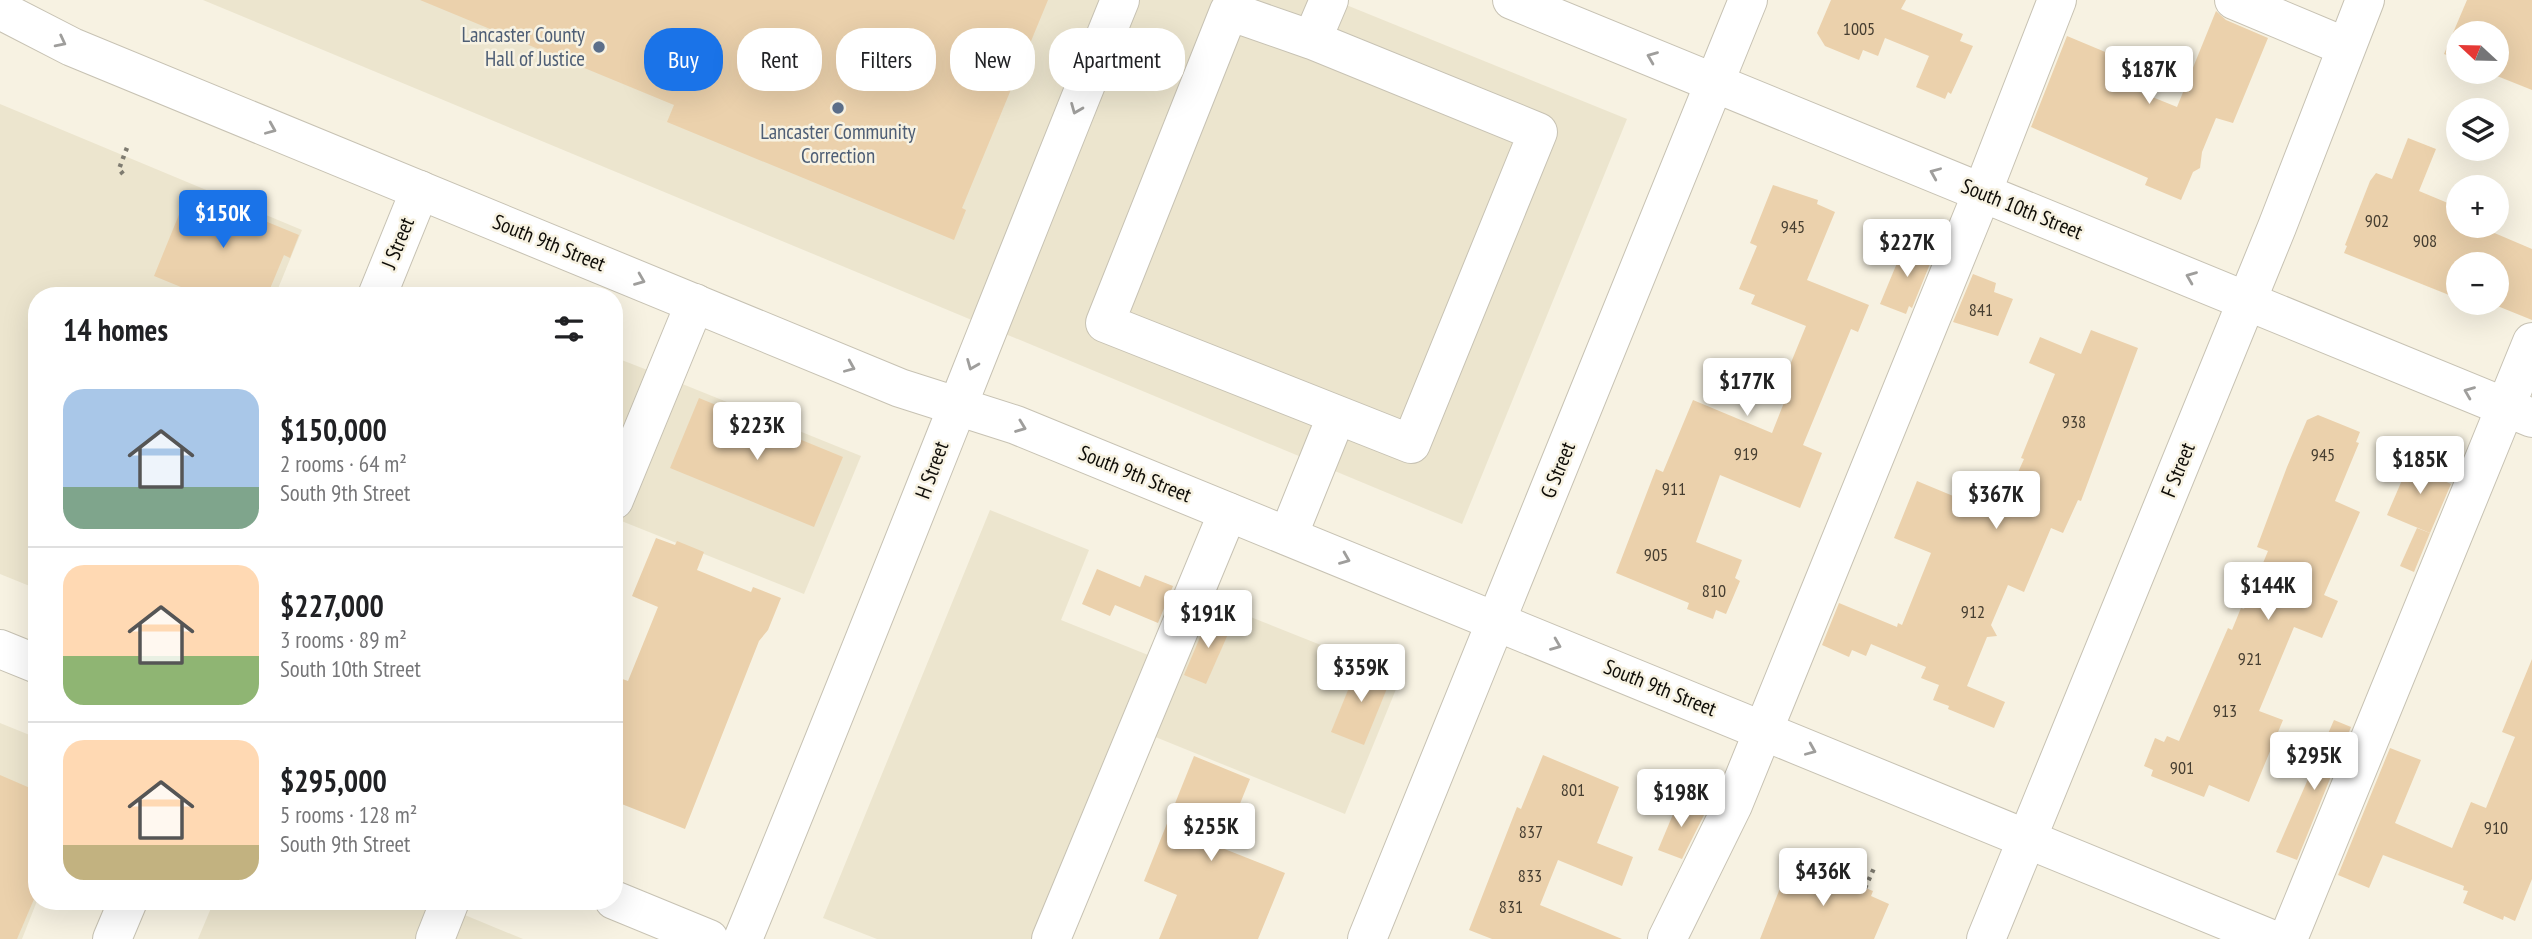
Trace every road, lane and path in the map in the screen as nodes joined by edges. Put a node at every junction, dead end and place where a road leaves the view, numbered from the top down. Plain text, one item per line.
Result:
1 (1120, 0) edge
2 (1329, 0) edge
3 (1512, 0) edge
4 (1748, 0) edge
5 (2057, 0) edge
6 (2234, 0) edge
7 (2365, 0) edge
8 (0, 10) edge
9 (1312, 40) junction
10 (2346, 47) junction
11 (1715, 83) junction
12 (128, 145) dead end
13 (123, 174) dead end
14 (420, 190) junction
15 (1982, 193) junction
16 (381, 287) edge
17 (2247, 300) junction
18 (695, 303) junction
19 (2532, 342) edge
20 (956, 405) junction
21 (2519, 413) edge
22 (1336, 416) junction
23 (623, 478) edge
24 (1228, 512) junction
25 (1288, 536) junction
26 (1497, 621) junction
27 (0, 649) edge
28 (28, 660) edge
29 (1763, 730) junction
30 (2028, 839) junction
31 (1827, 846) dead end
32 (1875, 866) dead end
33 (1818, 869) dead end
34 (1865, 888) dead end
35 (623, 904) edge
36 (124, 910) edge
37 (446, 910) edge
38 (112, 939) edge
39 (435, 939) edge
40 (709, 939) edge
41 (743, 939) edge
42 (1051, 939) edge
43 (1367, 939) edge
44 (1667, 939) edge
45 (1986, 939) edge
46 (2270, 939) edge
47 (2288, 939) edge

1 -> 20 main road, H Street
2 - 9 main road
11 -> 3 main road, South 10th Street
4 - 11 main road, G Street
5 - 15 main road
6 - 10 main road
7 - 10 main road, F Street
8 -> 14 main road, South 9th Street
9 - 22 main road
9 - 22 main road
10 - 17 main road, F Street
15 -> 11 main road, South 10th Street
11 - 26 main road, G Street
12 - 13 path
14 - 16 main road, J Street
14 -> 18 main road, South 9th Street
17 -> 15 main road, South 10th Street
15 - 29 main road
21 -> 17 main road, South 10th Street
17 - 30 main road, F Street
18 -> 20 main road, South 9th Street
18 - 23 main road
19 - 21 main road
20 -> 24 main road, South 9th Street
20 - 41 main road, H Street
21 - 47 main road
22 - 25 main road
24 - 25 main road, South 9th Street
24 - 42 main road
25 -> 26 main road, South 9th Street
26 -> 29 main road, South 9th Street
26 - 43 main road, G Street
27 - 28 main road
29 -> 30 main road, South 9th Street
29 - 44 main road
30 - 45 main road, F Street
30 - 46 main road, South 9th Street
31 - 33 path
32 - 34 path
35 - 40 main road
36 - 38 main road
37 - 39 main road

